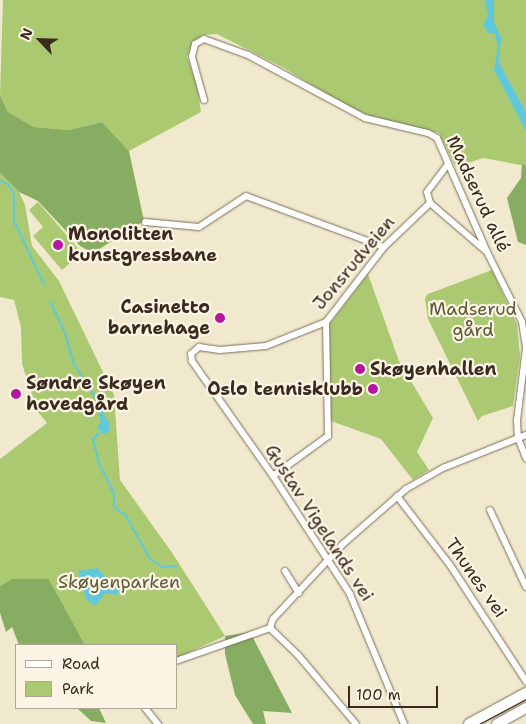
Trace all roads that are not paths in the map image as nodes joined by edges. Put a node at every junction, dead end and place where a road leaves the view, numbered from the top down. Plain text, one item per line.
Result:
1 (204, 100) dead end
2 (448, 164) junction
3 (430, 203) junction
4 (145, 222) dead end
5 (384, 248) junction
6 (486, 252) junction
7 (326, 322) junction
8 (193, 350) joint
9 (526, 434) edge
10 (518, 438) junction
11 (526, 458) edge
12 (273, 476) junction
13 (397, 496) junction
14 (490, 510) dead end
15 (329, 560) junction
16 (285, 571) dead end
17 (526, 586) edge
18 (299, 593) junction
19 (270, 628) junction
20 (178, 660) edge
21 (526, 681) edge
22 (526, 693) edge
23 (526, 708) edge
24 (146, 709) edge
25 (158, 724) edge
26 (356, 724) edge
27 (404, 724) edge
28 (469, 724) edge
29 (497, 724) edge

1 - 2 street, Madserud allé
2 - 3 street
2 - 6 street, Madserud allé
3 - 5 street, Jonsrudveien
3 - 6 street
4 - 5 street
5 - 7 street, Jonsrudveien
6 - 10 street, Madserud allé
7 - 8 street, Jonsrudveien
7 - 12 street
8 - 12 street, Gustav Vigelands vei
9 - 10 street
10 - 11 street, Madserud allé
10 - 13 street
12 - 15 street, Gustav Vigelands vei
13 - 15 street
13 - 21 street, Thunes vei
14 - 17 street
15 - 18 street
15 - 27 street, Gustav Vigelands vei
16 - 18 street
18 - 19 street
19 - 20 street
19 - 26 street
22 - 28 main road
23 - 29 main road
24 - 25 street

